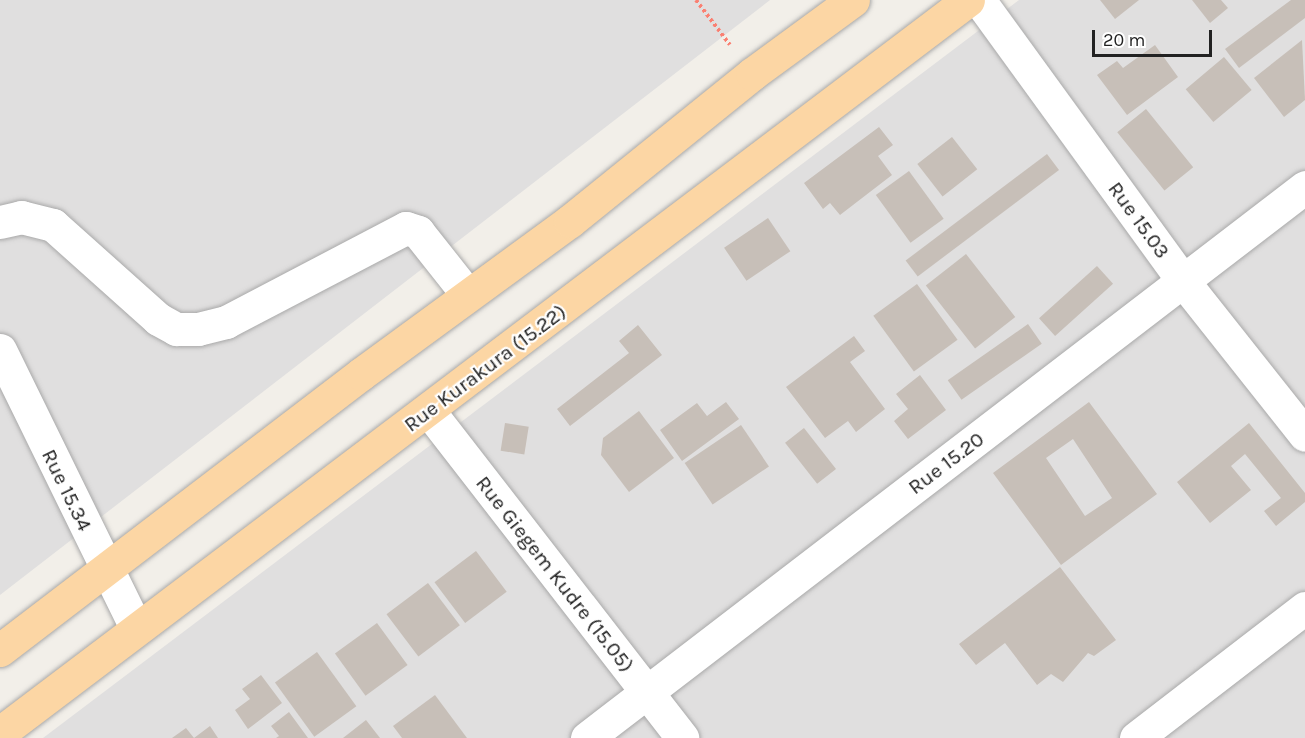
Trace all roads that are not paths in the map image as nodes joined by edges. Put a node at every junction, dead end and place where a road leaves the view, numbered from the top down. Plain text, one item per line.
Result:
1 (853, 0) edge
2 (968, 0) edge
3 (979, 0) edge
4 (1305, 187) edge
5 (0, 222) edge
6 (1183, 281) junction
7 (468, 295) junction
8 (0, 350) edge
9 (428, 410) junction
10 (1305, 435) edge
11 (107, 570) junction
12 (1305, 608) edge
13 (136, 628) junction
14 (0, 650) edge
15 (647, 692) junction
16 (0, 733) edge
17 (587, 738) edge
18 (682, 738) edge
19 (1136, 738) edge

1 - 7 main road
2 - 9 main road, Rue Kurakura (15.22)
3 - 6 street, Rue 15.03
4 - 6 street, Rue 15.20
5 - 7 street
6 - 10 street, Rue 15.03
6 - 15 street, Rue 15.20
7 - 11 main road
8 - 11 street, Rue 15.34
9 - 13 main road, Rue Kurakura (15.22)
9 - 15 street, Rue Giegem Kudre (15.05)
11 - 13 street, Rue 15.34
11 - 14 main road
12 - 19 street
13 - 16 main road, Rue Kurakura (15.22)
15 - 17 street, Rue 15.20
15 - 18 street, Rue Giegem Kudre (15.05)

